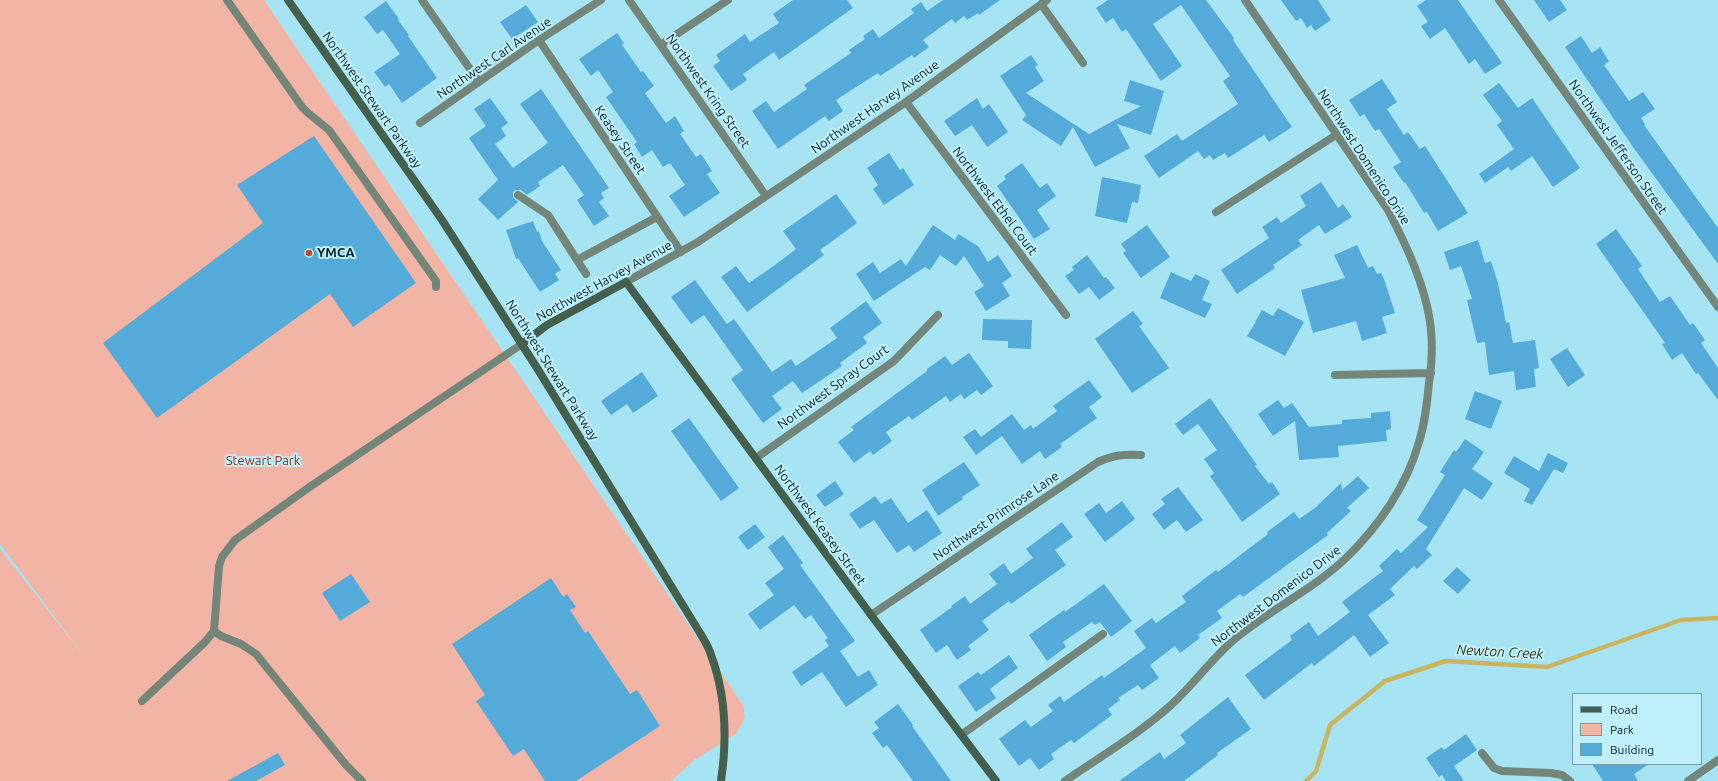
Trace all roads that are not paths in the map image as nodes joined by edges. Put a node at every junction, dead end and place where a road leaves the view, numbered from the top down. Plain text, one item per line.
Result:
1 (227, 0) edge
2 (288, 0) edge
3 (422, 0) edge
4 (601, 0) edge
5 (630, 0) edge
6 (728, 0) edge
7 (1245, 0) edge
8 (1499, 0) edge
9 (1044, 2) edge
10 (539, 40) junction
11 (662, 44) junction
12 (1082, 63) dead end
13 (479, 82) junction
14 (906, 102) junction
15 (420, 123) dead end
16 (1336, 135) junction
17 (518, 195) dead end
18 (766, 196) junction
19 (1216, 212) dead end
20 (657, 217) junction
21 (681, 252) junction
22 (577, 260) junction
23 (586, 274) dead end
24 (626, 282) junction
25 (436, 287) dead end
26 (1718, 308) edge
27 (938, 315) dead end
28 (1066, 315) dead end
29 (522, 344) junction
30 (1431, 373) junction
31 (1335, 375) dead end
32 (1141, 455) dead end
33 (756, 458) junction
34 (871, 615) junction
35 (214, 631) junction
36 (1103, 634) dead end
37 (142, 701) dead end
38 (961, 735) junction
39 (1482, 753) dead end
40 (1718, 760) edge
41 (362, 781) edge
42 (722, 781) edge
43 (996, 781) edge
44 (1066, 781) edge
45 (1570, 781) edge
46 (1688, 781) edge

1 - 25 street
2 - 29 main road, Northwest Stewart Parkway
3 - 13 street
4 - 10 street, Northwest Carl Avenue
5 - 11 street, Northwest Kring Street
6 - 11 street
7 - 16 street, Northwest Domenico Drive
8 - 26 street, Northwest Jefferson Street
9 - 12 street
9 - 14 street, Northwest Harvey Avenue
10 - 13 street, Northwest Carl Avenue
10 - 20 street, Keasey Street
11 - 18 street, Northwest Kring Street
13 - 15 street, Northwest Carl Avenue
14 - 18 street, Northwest Harvey Avenue
14 - 28 street, Northwest Ethel Court
16 - 19 street
16 - 30 street, Northwest Domenico Drive
17 - 22 street
18 - 21 street, Northwest Harvey Avenue
20 - 21 street, Keasey Street
20 - 22 street
21 - 24 street, Northwest Harvey Avenue
22 - 23 street
24 - 29 main road, Northwest Harvey Avenue
24 - 33 main road, Northwest Keasey Street
27 - 33 street, Northwest Spray Court
29 - 35 street, Northwest Harvey Avenue
29 - 42 main road, Northwest Stewart Parkway
30 - 31 street
30 - 44 street, Northwest Domenico Drive
32 - 34 street, Northwest Primrose Lane
33 - 34 main road, Northwest Keasey Street
34 - 38 main road, Northwest Keasey Street
35 - 37 street
35 - 41 street
36 - 38 street
38 - 43 main road, Northwest Keasey Street
39 - 45 street
40 - 46 street

